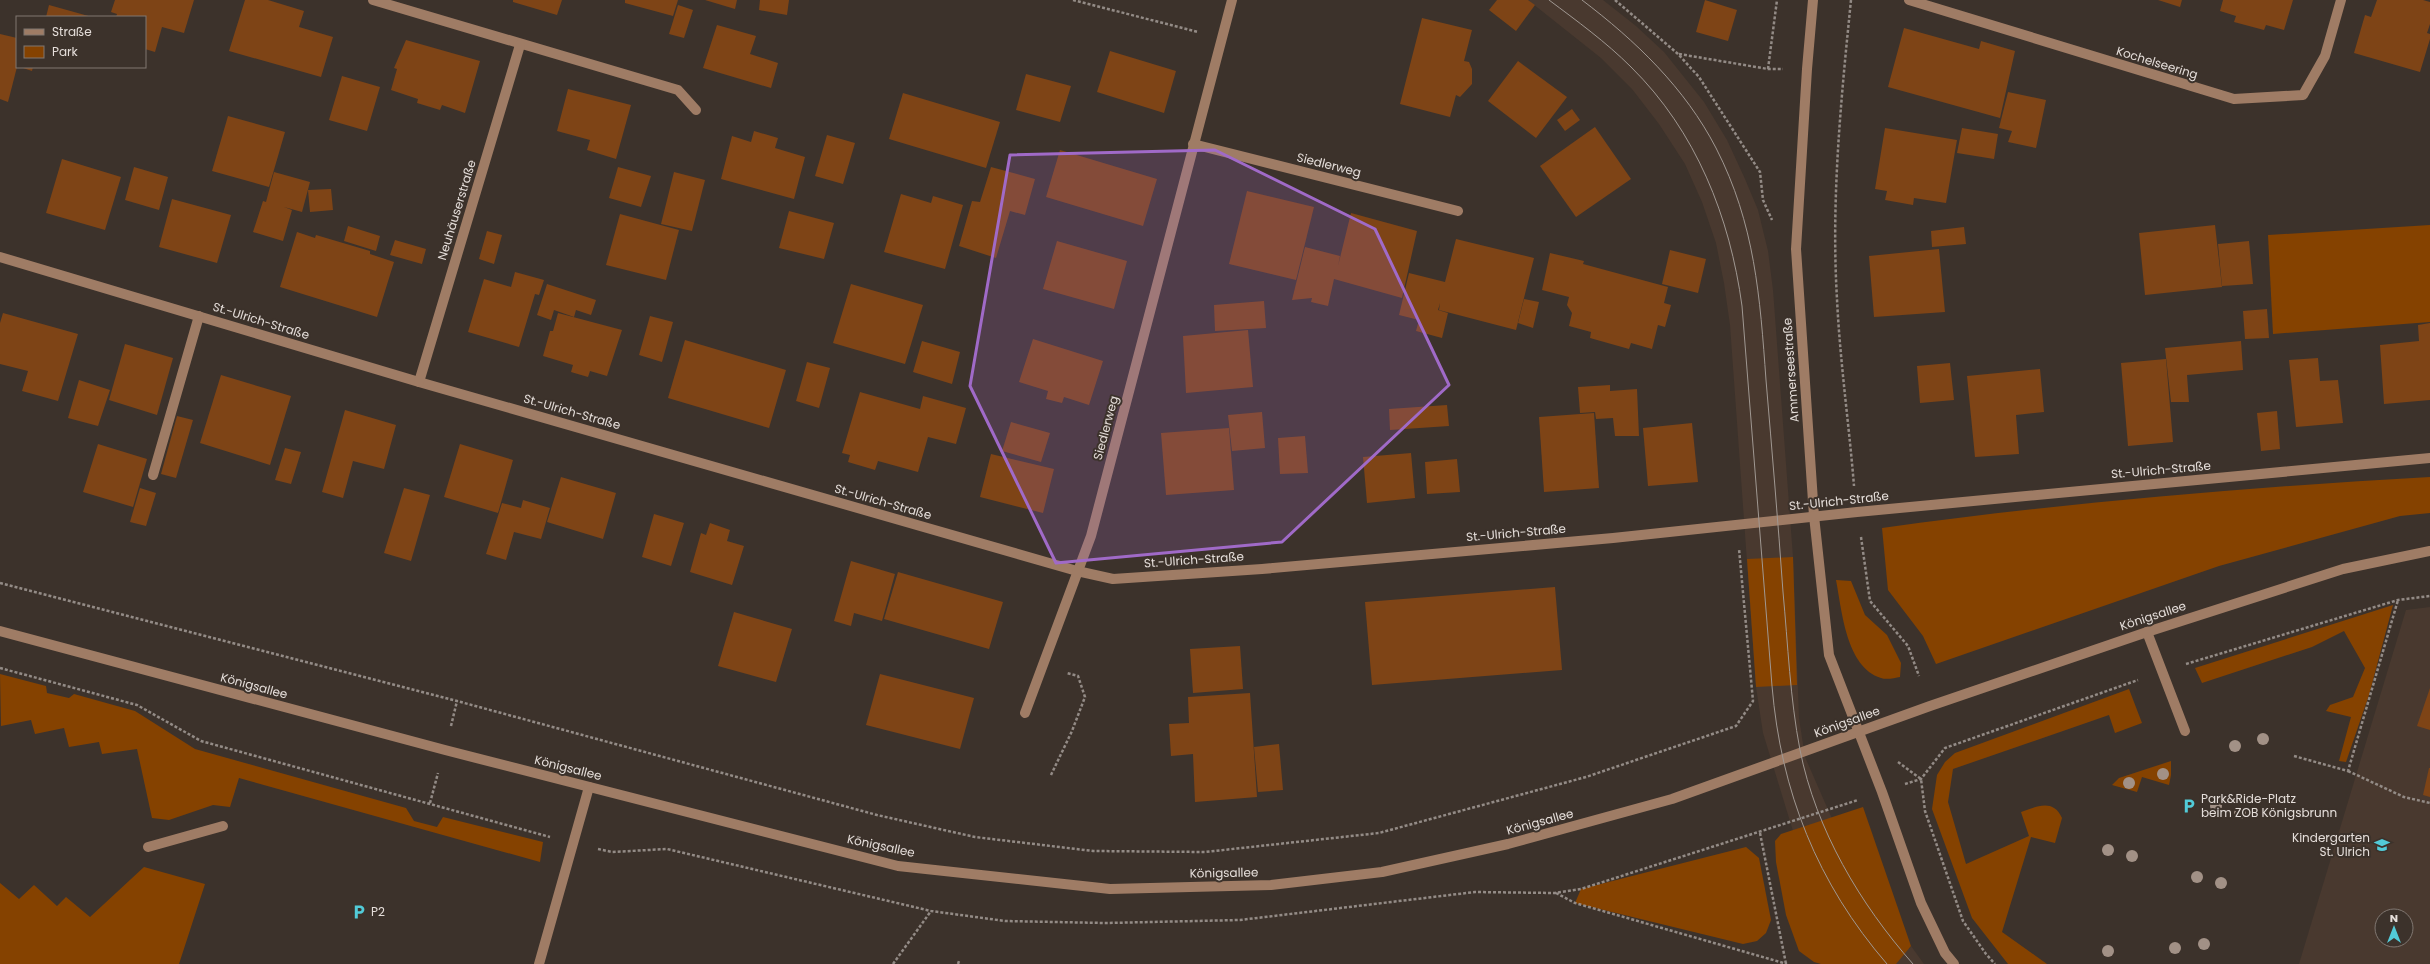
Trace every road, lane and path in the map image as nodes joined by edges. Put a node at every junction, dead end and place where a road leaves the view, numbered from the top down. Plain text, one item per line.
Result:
1 (374, 0) edge
2 (1073, 0) edge
3 (1232, 0) edge
4 (1615, 0) edge
5 (1777, 0) edge
6 (1813, 0) edge
7 (1851, 0) edge
8 (1908, 0) edge
9 (2341, 0) edge
10 (1221, 38) junction
11 (520, 45) junction
12 (1678, 54) junction
13 (1768, 69) junction
14 (1807, 69) junction
15 (696, 110) dead end
16 (1193, 144) junction
17 (1458, 211) dead end
18 (1773, 227) dead end
19 (0, 257) edge
20 (199, 316) junction
21 (419, 382) junction
22 (2430, 458) edge
23 (153, 475) dead end
24 (1857, 512) junction
25 (1814, 516) junction
26 (1738, 525) junction
27 (2430, 551) edge
28 (1077, 571) junction
29 (0, 583) edge
30 (2398, 600) dead end
31 (0, 632) edge
32 (2146, 632) junction
33 (1042, 665) junction
34 (1919, 676) dead end
35 (1025, 713) dead end
36 (2185, 731) dead end
37 (1858, 732) junction
38 (2294, 756) dead end
39 (2348, 771) junction
40 (1051, 776) dead end
41 (1921, 779) dead end
42 (589, 787) junction
43 (2430, 803) edge
44 (223, 826) dead end
45 (1760, 833) dead end
46 (148, 847) dead end
47 (1555, 893) dead end
48 (931, 912) dead end
49 (539, 964) edge
50 (893, 964) edge
51 (1786, 964) edge
52 (1954, 964) edge
53 (1995, 964) edge

1 - 11 street
2 - 10 path
3 - 10 street, Siedlerweg
4 - 12 path
5 - 13 path
6 - 14 street, Ammerseestraße
7 - 24 path
8 - 9 street, Kochelseering
10 - 16 street, Siedlerweg
11 - 15 street
11 - 21 street, Neuhäuserstraße
12 - 13 path
12 - 18 path
13 - 14 path
14 - 25 street, Ammerseestraße
16 - 17 street, Siedlerweg
16 - 28 street, Siedlerweg
19 - 20 street, St.-Ulrich-Straße
20 - 21 street, St.-Ulrich-Straße
20 - 23 street
21 - 28 street, St.-Ulrich-Straße
22 - 24 street, St.-Ulrich-Straße
24 - 25 street, St.-Ulrich-Straße
24 - 34 path
25 - 26 street, St.-Ulrich-Straße
25 - 37 street, Ammerseestraße
26 - 28 street, St.-Ulrich-Straße
26 - 29 path
27 - 32 street, Königsallee
28 - 33 street, Siedlerweg
30 - 39 path
31 - 42 street, Königsallee
32 - 36 street
32 - 37 street, Königsallee
33 - 35 street, Siedlerweg
33 - 40 path
37 - 42 street, Königsallee
37 - 52 street, Ammerseestraße
38 - 39 path
39 - 43 path
41 - 53 path
42 - 49 street
44 - 46 street
45 - 51 path
47 - 51 path
48 - 50 path

